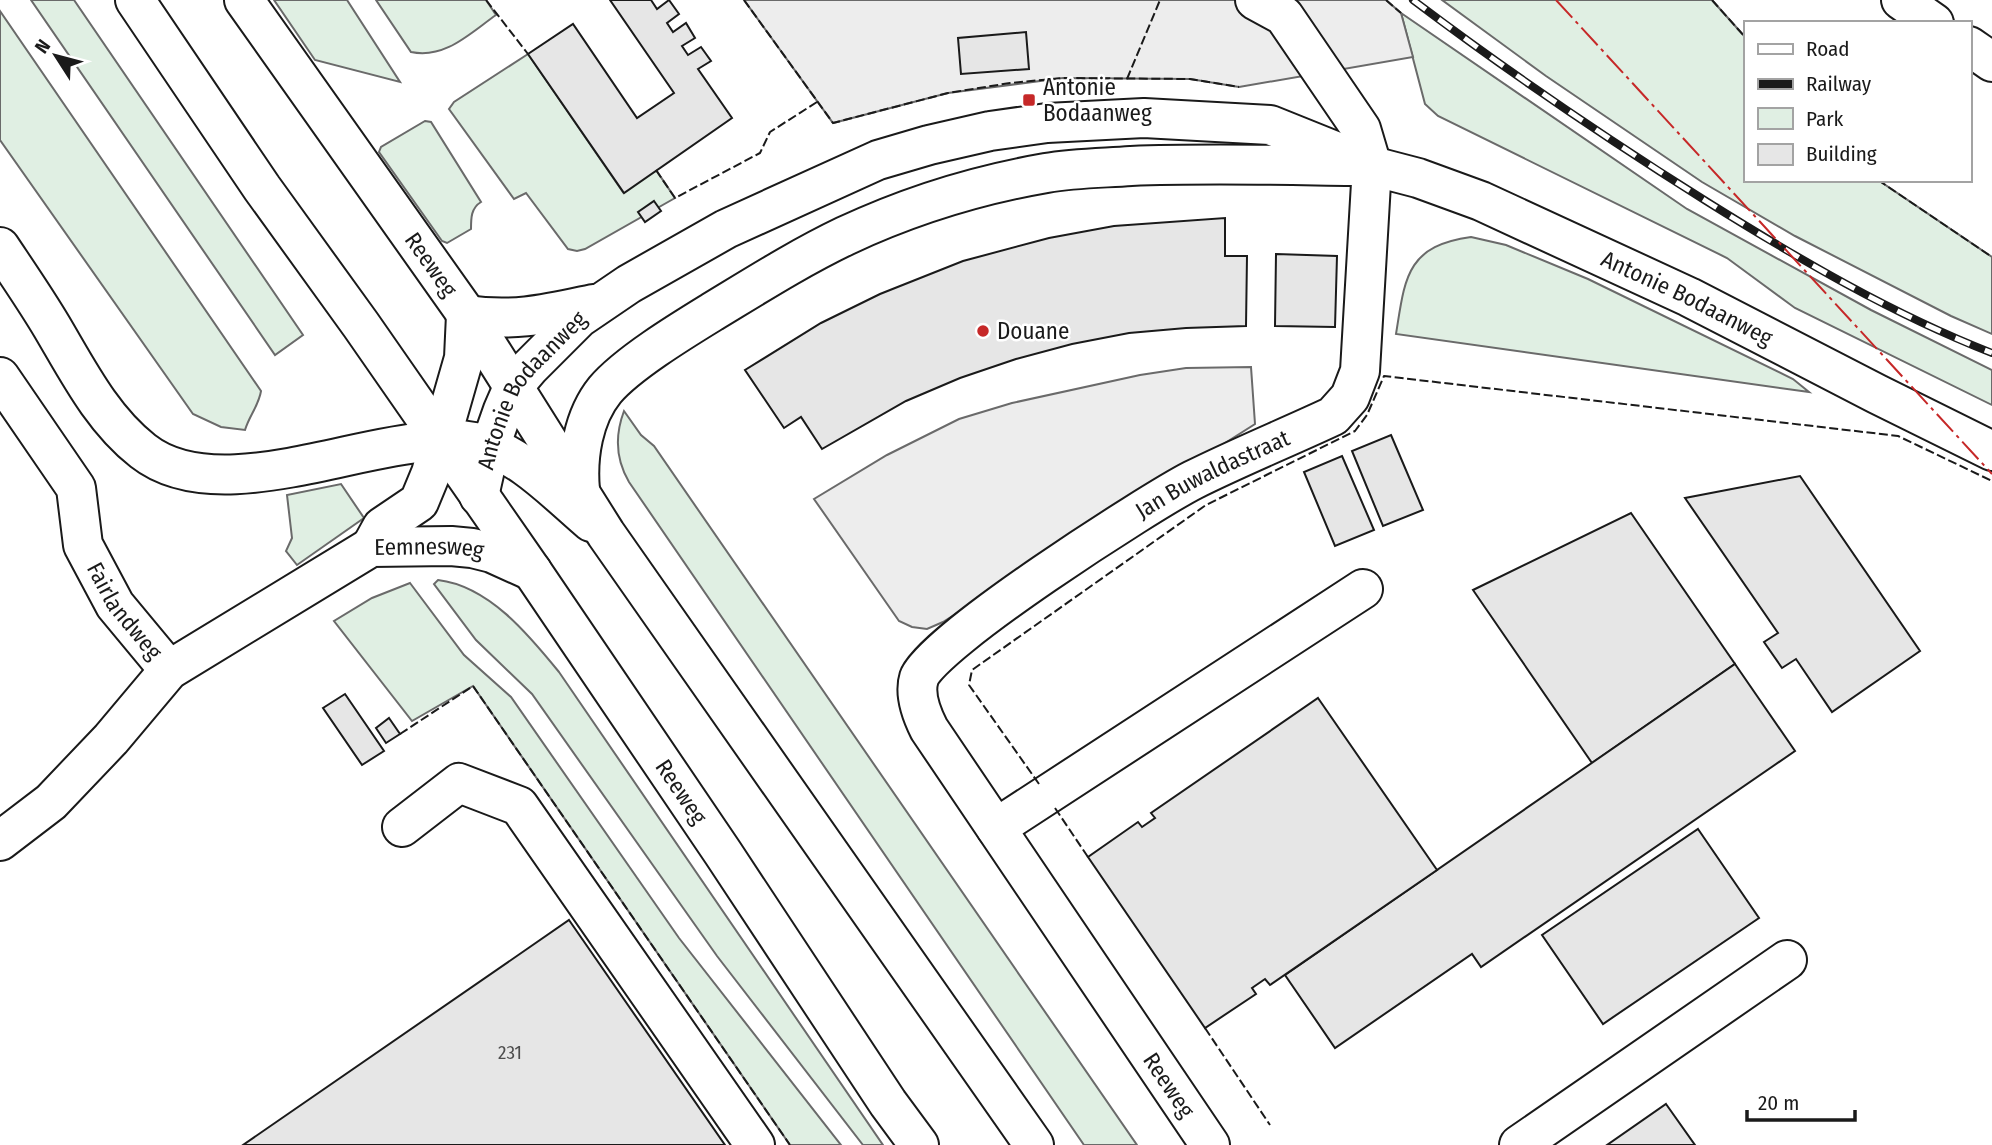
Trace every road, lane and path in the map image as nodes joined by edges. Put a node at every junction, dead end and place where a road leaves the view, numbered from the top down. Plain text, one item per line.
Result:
1 (135, 0) edge
2 (244, 0) edge
3 (1255, 0) edge
4 (1900, 0) edge
5 (1931, 21) edge
6 (1971, 47) edge
7 (1992, 62) edge
8 (1373, 166) junction
9 (0, 247) edge
10 (604, 302) junction
11 (466, 315) junction
12 (0, 377) edge
13 (403, 385) junction
14 (513, 387) junction
15 (441, 440) junction
16 (490, 447) junction
17 (377, 448) junction
18 (1992, 451) edge
19 (580, 490) junction
20 (479, 496) junction
21 (606, 534) junction
22 (371, 547) junction
23 (532, 571) junction
24 (1363, 589) dead end
25 (169, 670) junction
26 (920, 711) joint
27 (402, 827) dead end
28 (996, 828) junction
29 (0, 841) edge
30 (1787, 960) dead end
31 (755, 1145) edge
32 (919, 1145) edge
33 (1034, 1145) edge
34 (1210, 1145) edge
35 (1519, 1145) edge

1 - 13 street, Reeweg
2 - 11 street, Reeweg
3 - 8 street
4 - 5 street
6 - 7 street
8 - 10 street, Antonie Bodaanweg
8 - 18 street, Antonie Bodaanweg
8 - 19 street, Antonie Bodaanweg
8 - 26 street, Jan Buwaldastraat
9 - 17 street
10 - 11 street, Antonie Bodaanweg
10 - 14 street, Antonie Bodaanweg
11 - 14 street, Reeweg
11 - 15 street, Eemnesweg
12 - 25 street, Fairlandweg
13 - 15 street, Reeweg
13 - 17 street
14 - 16 street, Antonie Bodaanweg
14 - 19 street, Reeweg
15 - 16 street, Reeweg
15 - 17 street
15 - 20 street, Reeweg
15 - 22 street, Eemnesweg
16 - 20 street, Antonie Bodaanweg
16 - 21 street, Reeweg
19 - 21 street, Reeweg
20 - 23 street, Reeweg
21 - 33 street, Reeweg
22 - 23 street, Eemnesweg
22 - 25 street, Fairlandweg
23 - 32 street, Reeweg
24 - 28 street
25 - 29 street
26 - 28 street, Reeweg
27 - 31 street
28 - 34 street, Reeweg
30 - 35 street

